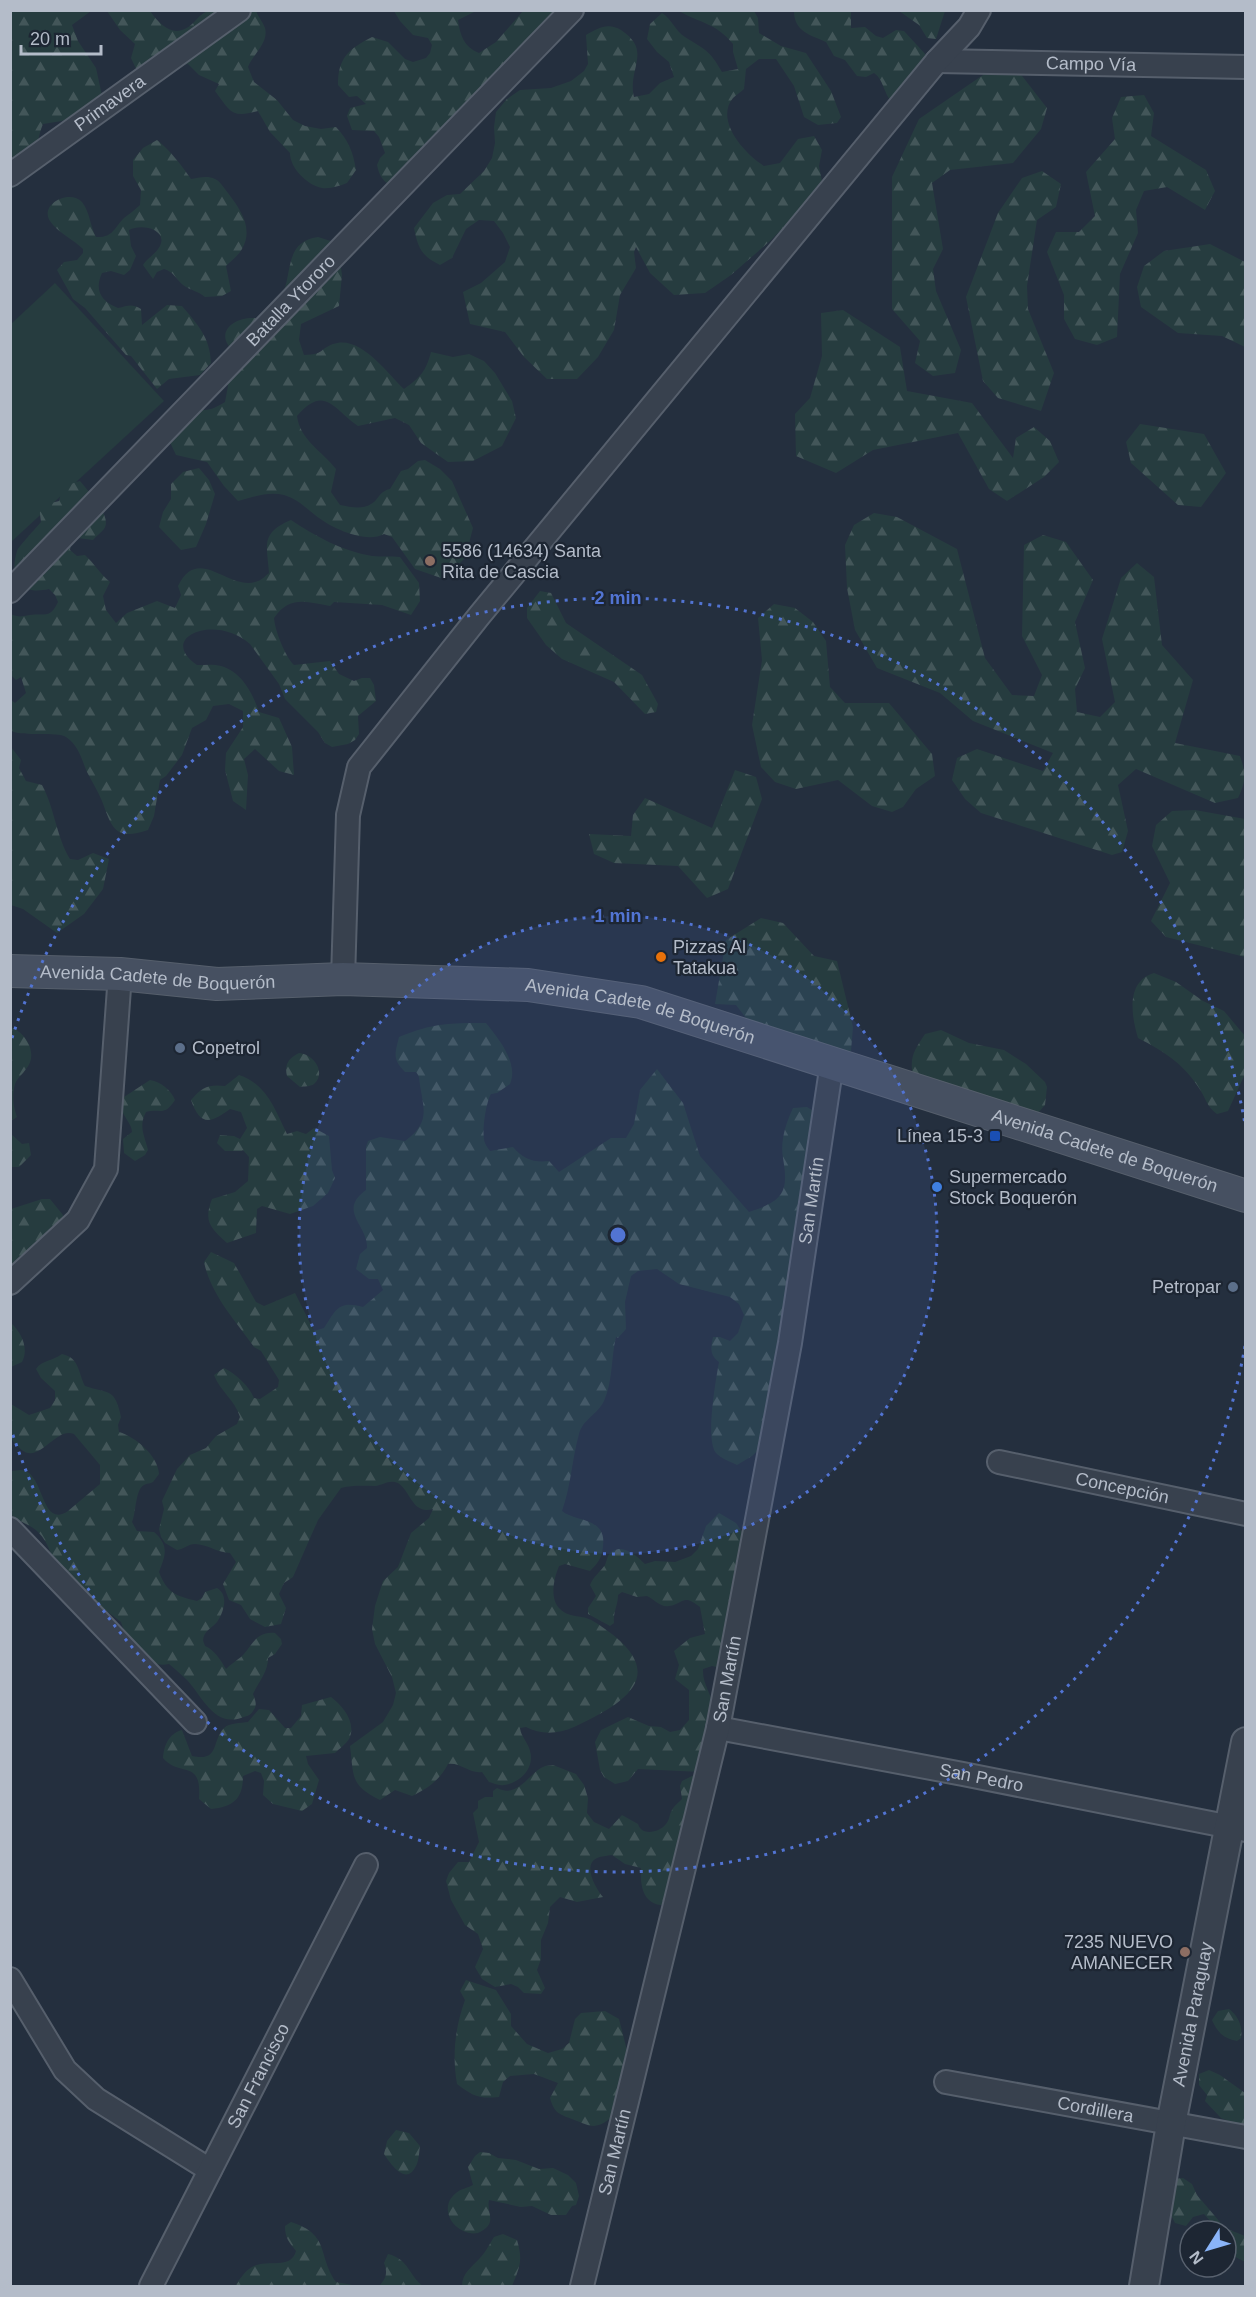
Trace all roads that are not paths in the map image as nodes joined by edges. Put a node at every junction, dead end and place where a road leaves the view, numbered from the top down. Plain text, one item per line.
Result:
1 (239, 10) edge
2 (572, 10) edge
3 (979, 10) edge
4 (937, 61) junction
5 (1245, 67) edge
6 (10, 175) edge
7 (10, 591) edge
8 (10, 971) edge
9 (120, 974) junction
10 (344, 979) junction
11 (832, 1063) junction
12 (1245, 1196) edge
13 (10, 1283) edge
14 (999, 1462) dead end
15 (1245, 1514) edge
16 (10, 1530) edge
17 (195, 1722) dead end
18 (718, 1728) junction
19 (1245, 1742) edge
20 (1237, 1829) edge
21 (366, 1865) dead end
22 (10, 1979) edge
23 (946, 2082) dead end
24 (1171, 2124) junction
25 (1245, 2138) edge
26 (210, 2170) junction
27 (150, 2286) edge
28 (582, 2286) edge
29 (1144, 2286) edge

1 - 6 street, Primavera
2 - 7 street, Batalla Ytororo
3 - 4 street
4 - 5 street, Campo Vía
4 - 10 street
8 - 9 main road, Avenida Cadete de Boquerón
9 - 10 main road, Avenida Cadete de Boquerón
9 - 13 street
10 - 11 main road, Avenida Cadete de Boquerón
11 - 12 main road, Avenida Cadete de Boquerón
11 - 18 street, San Martín
14 - 15 street, Concepción
16 - 17 street
18 - 20 street, San Pedro
18 - 28 street, San Martín
19 - 20 street, Avenida Paraguay
20 - 24 street, Avenida Paraguay
21 - 26 street, San Francisco
22 - 26 street
23 - 24 street, Cordillera
24 - 25 street, Cordillera
24 - 29 street, Avenida Paraguay
26 - 27 street, San Francisco

